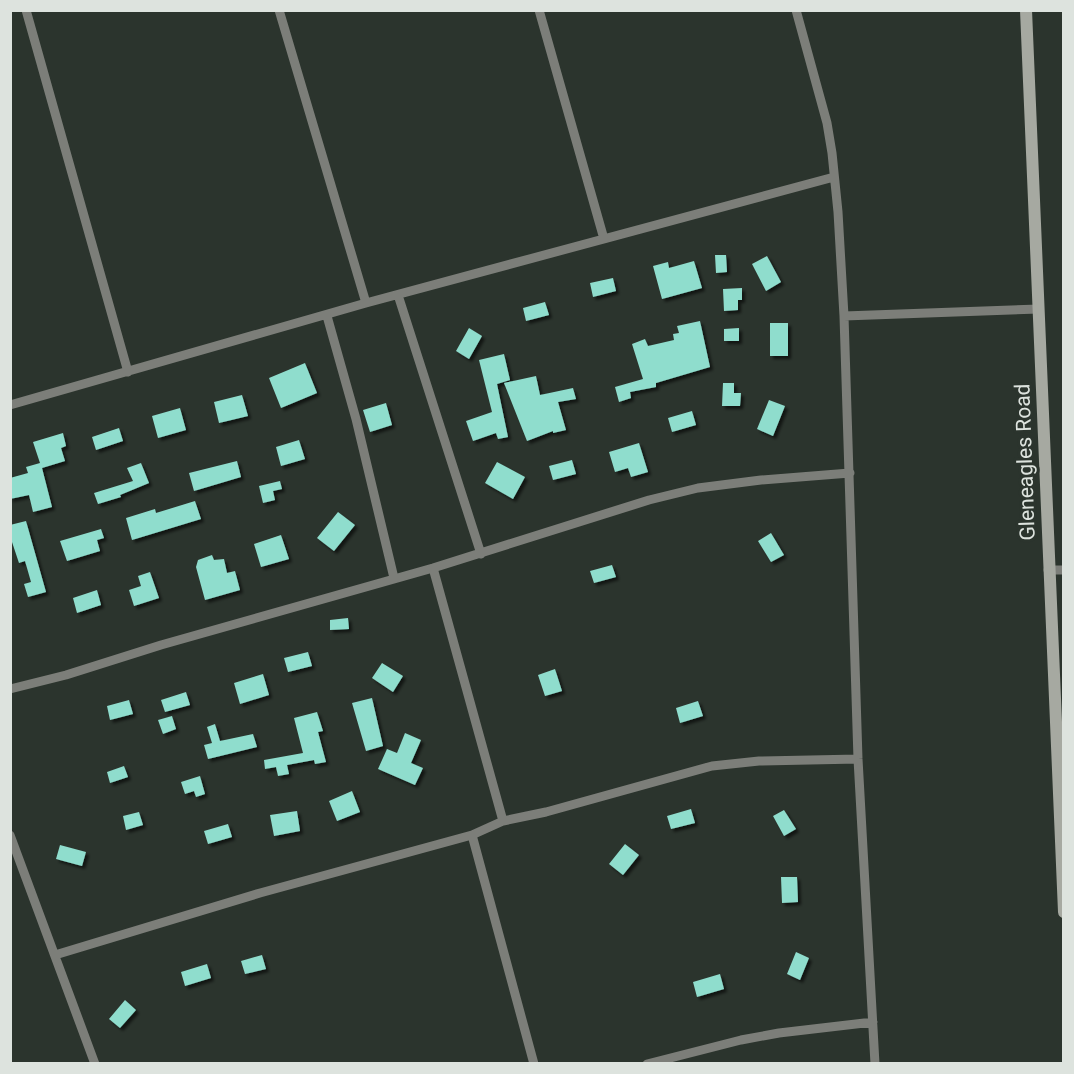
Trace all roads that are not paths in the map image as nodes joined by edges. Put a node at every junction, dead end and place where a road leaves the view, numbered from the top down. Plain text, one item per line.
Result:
1 (26, 10) edge
2 (279, 10) edge
3 (539, 10) edge
4 (796, 10) edge
5 (1026, 10) edge
6 (834, 177) junction
7 (604, 239) junction
8 (398, 295) junction
9 (366, 303) junction
10 (1039, 309) junction
11 (327, 316) junction
12 (844, 316) junction
13 (128, 372) junction
14 (10, 405) edge
15 (849, 473) junction
16 (481, 554) junction
17 (433, 568) junction
18 (1048, 570) junction
19 (1064, 570) edge
20 (394, 578) junction
21 (10, 689) edge
22 (858, 759) junction
23 (503, 821) junction
24 (10, 835) edge
25 (472, 835) junction
26 (1064, 912) edge
27 (55, 955) junction
28 (873, 1022) junction
29 (93, 1063) edge
30 (534, 1064) edge
31 (647, 1064) edge
32 (875, 1064) edge

1 - 13 street
2 - 9 street
3 - 7 street
4 - 6 street
5 - 10 street, Gleneagles Road
6 - 7 street
6 - 12 street
7 - 8 street
8 - 9 street
8 - 16 street
9 - 11 street
10 - 12 street
10 - 18 street, Gleneagles Road
11 - 13 street
11 - 20 street
12 - 15 street
13 - 14 street
15 - 16 street
15 - 22 street
16 - 17 street
17 - 20 street
17 - 23 street
18 - 19 street
18 - 26 street, Gleneagles Road
20 - 21 street
22 - 23 street
22 - 28 street
23 - 25 street
24 - 27 street
25 - 27 street
25 - 30 street
27 - 29 street
28 - 31 street
28 - 32 street

